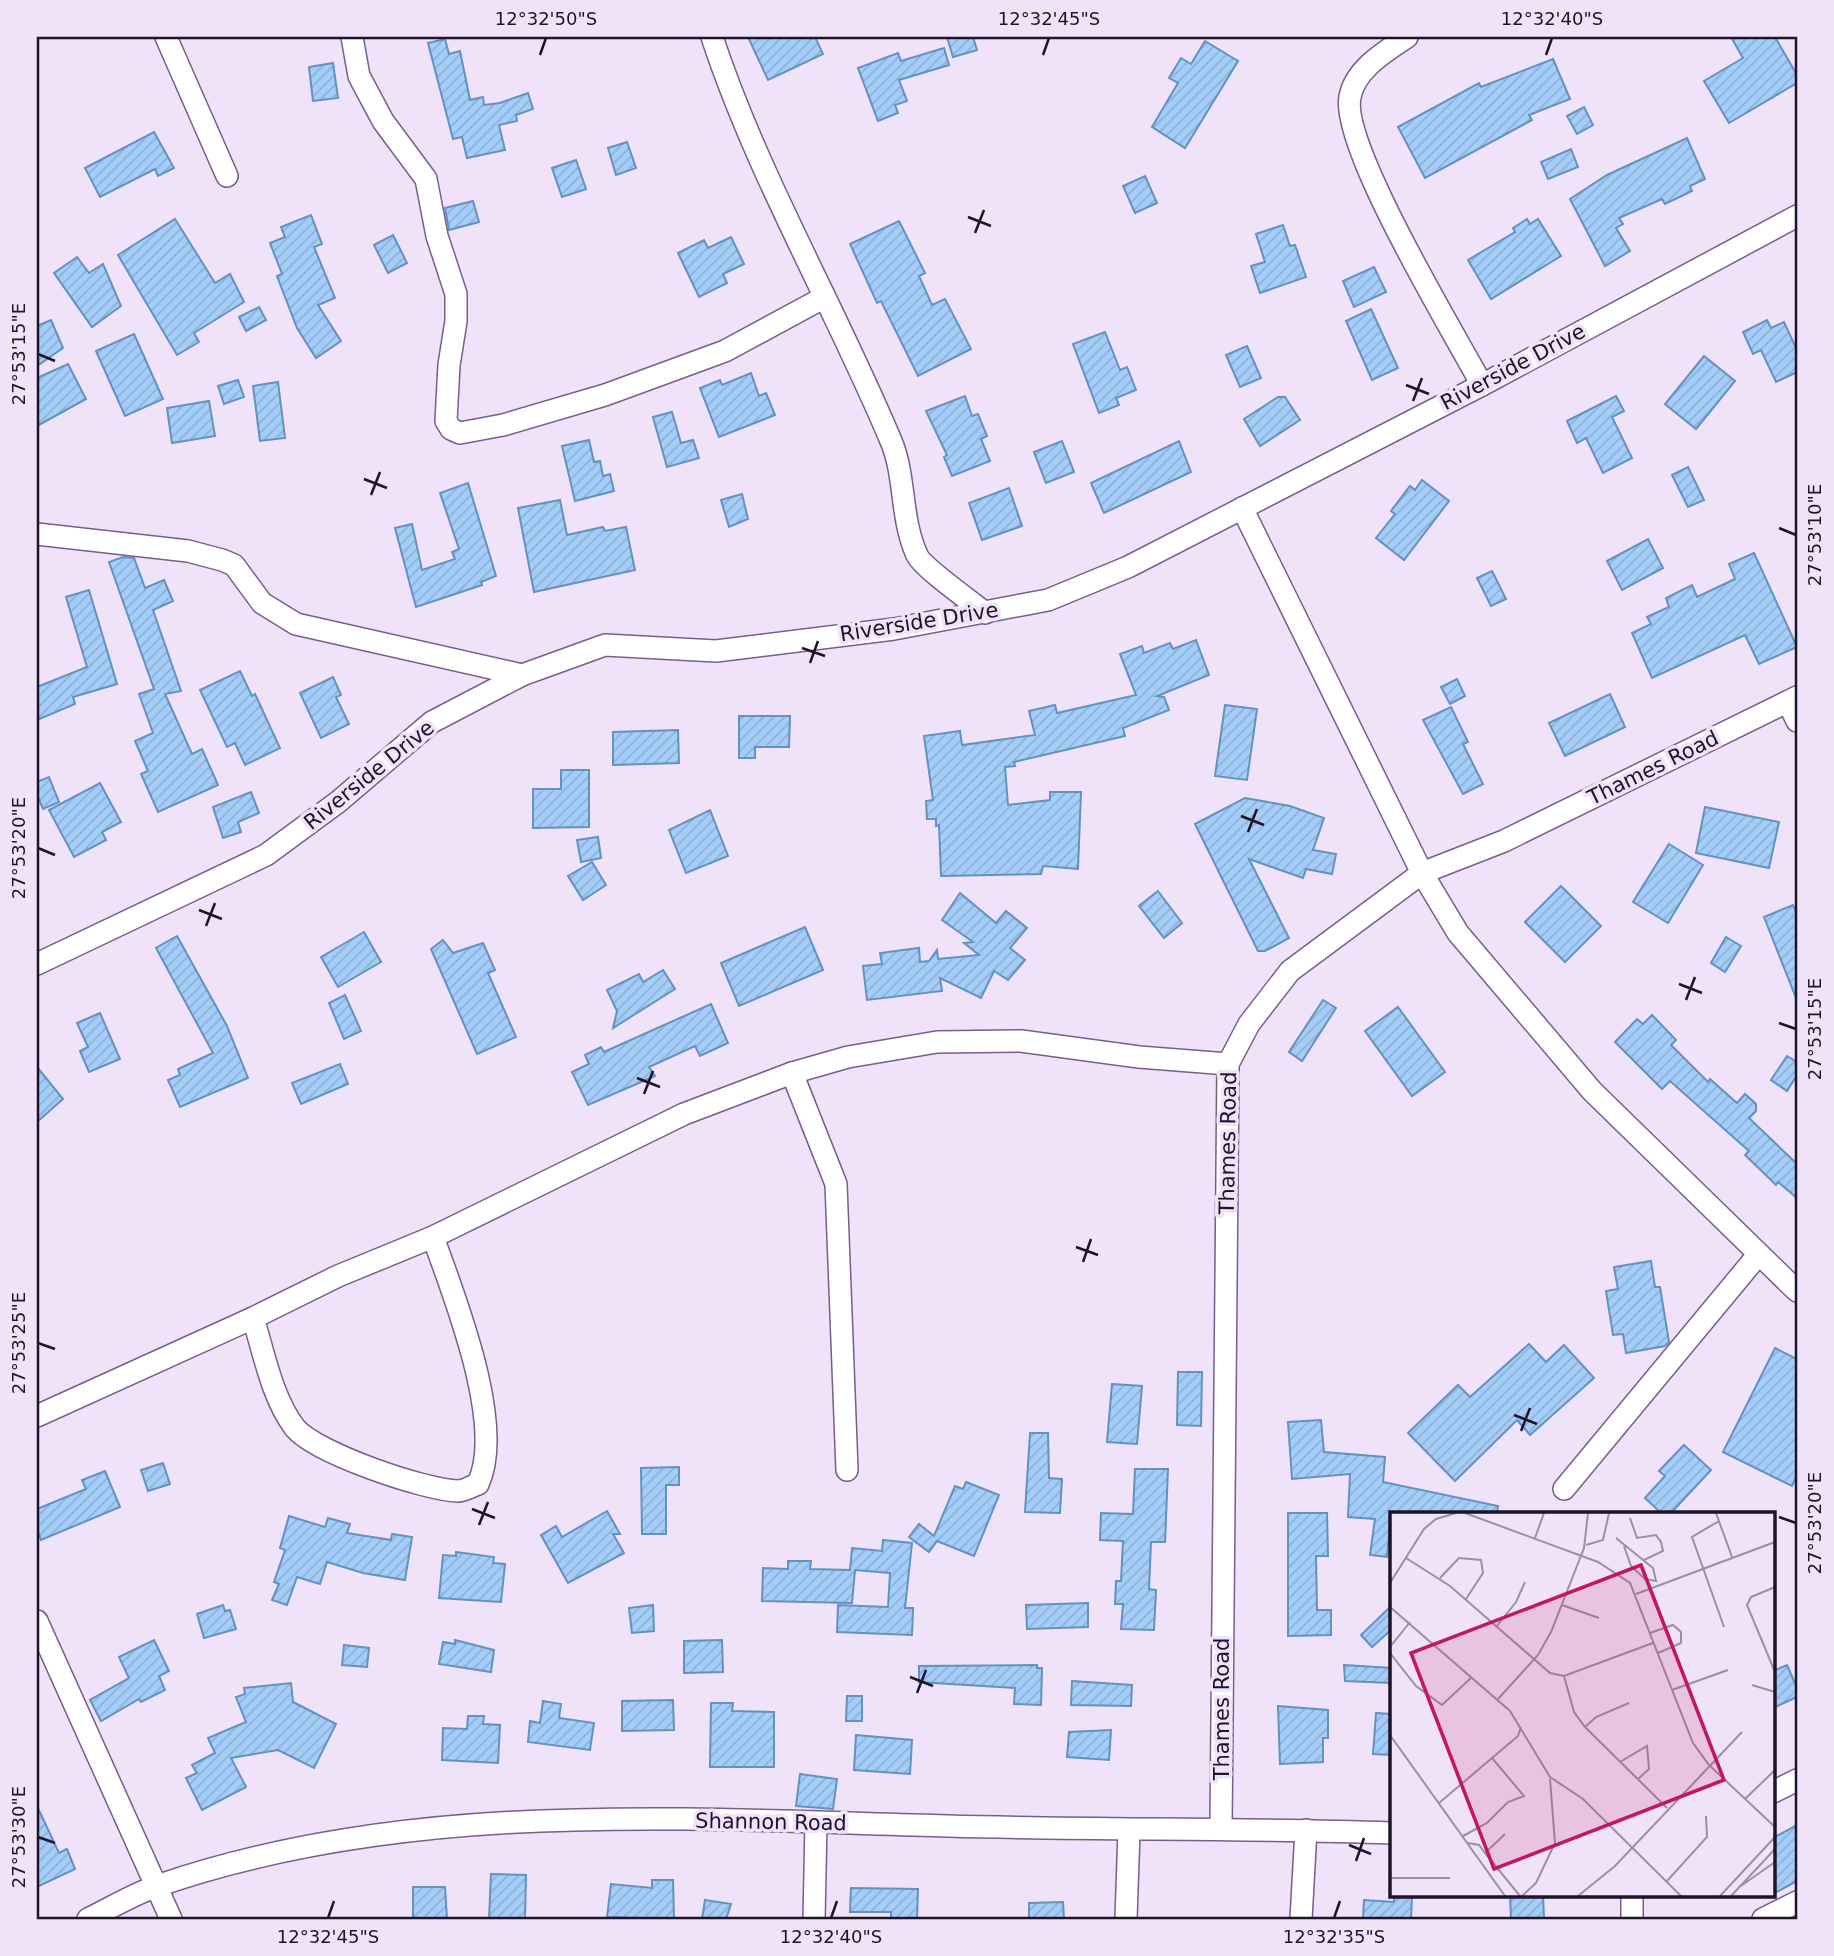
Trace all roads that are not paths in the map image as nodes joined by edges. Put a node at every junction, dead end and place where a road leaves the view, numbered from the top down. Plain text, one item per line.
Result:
1 (166, 37) edge
2 (352, 37) edge
3 (712, 37) edge
4 (1408, 37) edge
5 (227, 176) dead end
6 (1797, 216) edge
7 (823, 298) junction
8 (1482, 385) junction
9 (1242, 508) junction
10 (37, 534) edge
11 (985, 613) junction
12 (522, 675) junction
13 (1794, 707) edge
14 (1422, 873) junction
15 (37, 964) edge
16 (1228, 1064) junction
17 (792, 1073) junction
18 (433, 1237) junction
19 (1758, 1255) junction
20 (1797, 1290) edge
21 (253, 1318) junction
22 (37, 1416) edge
23 (847, 1470) dead end
24 (1564, 1489) dead end
25 (37, 1621) edge
26 (1797, 1780) edge
27 (1774, 1792) edge
28 (816, 1823) junction
29 (1221, 1828) junction
30 (1129, 1830) junction
31 (1306, 1830) junction
32 (1390, 1833) edge
33 (157, 1886) junction
34 (1632, 1896) edge
35 (1797, 1902) edge
36 (88, 1919) edge
37 (171, 1919) edge
38 (814, 1919) edge
39 (1126, 1919) edge
40 (1301, 1919) edge
41 (1632, 1919) edge
42 (1763, 1919) edge

1 - 5 street
2 - 7 street
3 - 7 street
4 - 8 street
6 - 8 street, Riverside Drive
7 - 11 street
8 - 9 street, Riverside Drive
9 - 11 street, Riverside Drive
9 - 14 street
10 - 12 street
11 - 12 street, Riverside Drive
12 - 15 street, Riverside Drive
13 - 14 street, Thames Road
14 - 16 street, Thames Road
14 - 19 street
16 - 17 street
16 - 29 street, Thames Road
17 - 18 street
17 - 23 street
18 - 21 street
18 - 21 street
19 - 20 street
19 - 24 street
21 - 22 street
25 - 33 street
26 - 27 street
28 - 30 street, Shannon Road
28 - 33 street, Shannon Road
28 - 38 street
29 - 30 street, Shannon Road
29 - 31 street, Shannon Road
30 - 39 street
31 - 32 street, Shannon Road
31 - 40 street
33 - 36 street, Shannon Road
33 - 37 street
34 - 41 street
35 - 42 street

